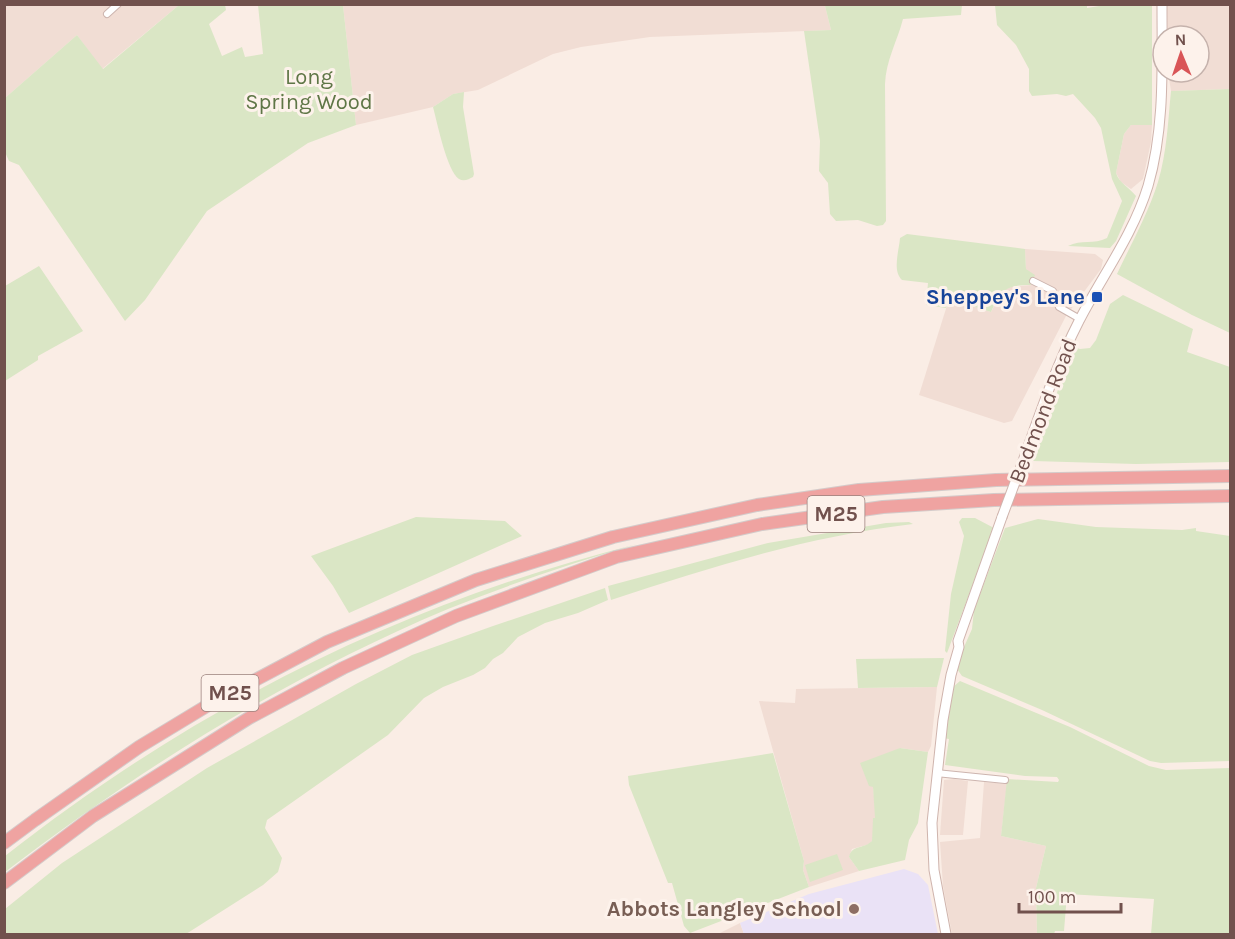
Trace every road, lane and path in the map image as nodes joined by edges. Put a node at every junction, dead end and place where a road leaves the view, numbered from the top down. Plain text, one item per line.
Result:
1 (118, 4) edge
2 (1162, 4) edge
3 (107, 14) dead end
4 (1033, 281) dead end
5 (1080, 319) junction
6 (1230, 476) edge
7 (1230, 496) edge
8 (936, 773) junction
9 (1005, 780) dead end
10 (4, 843) edge
11 (4, 883) edge
12 (946, 934) edge

1 - 3 street
2 - 5 street, Bedmond Road
4 - 5 street
5 - 8 street, Bedmond Road, bridge
6 - 10 highway, M25
7 - 11 highway, M25
8 - 9 street
8 - 12 street, Bedmond Road

